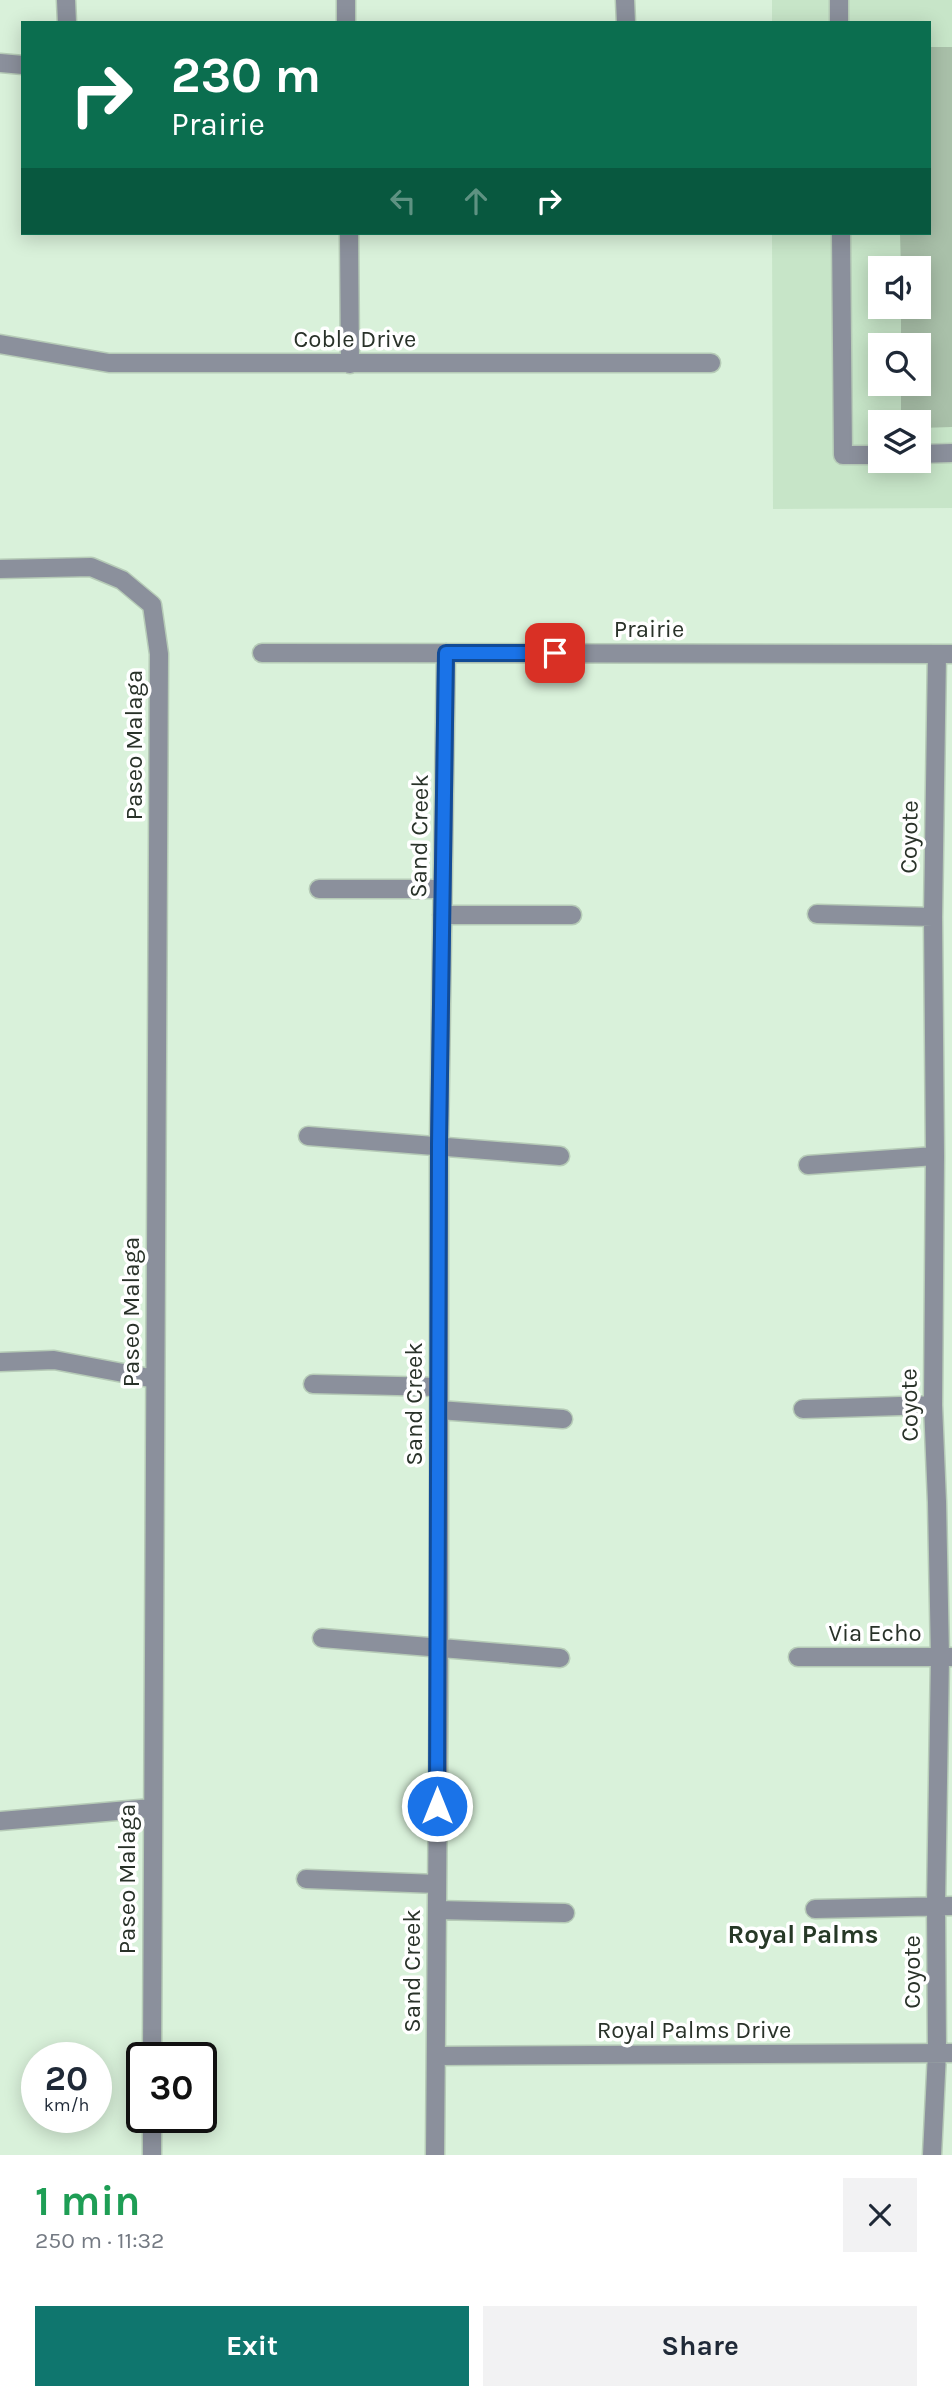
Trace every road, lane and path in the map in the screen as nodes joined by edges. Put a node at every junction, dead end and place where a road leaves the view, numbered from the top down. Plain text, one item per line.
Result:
1 (66, 0) edge
2 (346, 0) edge
3 (625, 0) edge
4 (839, 0) edge
5 (67, 21) edge
6 (346, 21) edge
7 (626, 21) edge
8 (839, 21) edge
9 (0, 63) edge
10 (21, 65) edge
11 (349, 235) edge
12 (841, 235) edge
13 (0, 344) edge
14 (711, 363) dead end
15 (350, 364) junction
16 (952, 453) edge
17 (931, 454) edge
18 (868, 455) edge
19 (0, 569) edge
20 (262, 653) dead end
21 (446, 653) junction
22 (945, 654) edge
23 (319, 889) dead end
24 (442, 889) junction
25 (817, 914) dead end
26 (442, 915) junction
27 (572, 915) dead end
28 (933, 916) junction
29 (308, 1136) dead end
30 (439, 1145) junction
31 (560, 1156) dead end
32 (935, 1156) junction
33 (808, 1165) dead end
34 (0, 1362) edge
35 (155, 1379) junction
36 (313, 1384) dead end
37 (439, 1387) junction
38 (933, 1405) junction
39 (803, 1409) dead end
40 (439, 1410) junction
41 (563, 1419) dead end
42 (945, 1502) edge
43 (322, 1637) dead end
44 (439, 1649) junction
45 (798, 1657) dead end
46 (946, 1657) edge
47 (560, 1658) dead end
48 (152, 1808) junction
49 (0, 1821) edge
50 (306, 1879) dead end
51 (437, 1884) junction
52 (944, 1905) edge
53 (815, 1909) dead end
54 (437, 1910) junction
55 (565, 1913) dead end
56 (152, 2042) edge
57 (945, 2053) edge
58 (436, 2056) junction
59 (152, 2133) edge
60 (152, 2155) edge
61 (435, 2155) edge
62 (932, 2155) edge

1 - 5 street
2 - 6 street
3 - 7 street
4 - 8 street
9 - 10 street
11 - 15 street
12 - 18 street
13 - 15 street, Coble Drive
14 - 15 street, Coble Drive
16 - 17 street
19 - 35 street, Paseo Malaga
20 - 21 street, Prairie
21 - 22 street, Prairie
21 - 24 street, Sand Creek
22 - 28 street, Coyote
23 - 24 street
24 - 26 street, Sand Creek
25 - 28 street
26 - 27 street
26 - 30 street, Sand Creek
28 - 32 street, Coyote
29 - 30 street
30 - 31 street
30 - 37 street, Sand Creek
32 - 33 street
32 - 38 street, Coyote
34 - 35 street
35 - 48 street, Paseo Malaga
36 - 37 street
37 - 40 street, Sand Creek
38 - 39 street
38 - 42 street, Coyote
40 - 41 street
40 - 44 street, Sand Creek
42 - 46 street, Coyote
43 - 44 street
44 - 47 street
44 - 51 street, Sand Creek
45 - 46 street, Via Echo
46 - 52 street, Coyote
48 - 49 street
48 - 56 street, Paseo Malaga
50 - 51 street
51 - 54 street, Sand Creek
52 - 53 street
52 - 57 street, Coyote
54 - 55 street
54 - 58 street, Sand Creek
57 - 58 street, Royal Palms Drive
57 - 62 street, Coyote
58 - 61 street, Sand Creek
59 - 60 street

